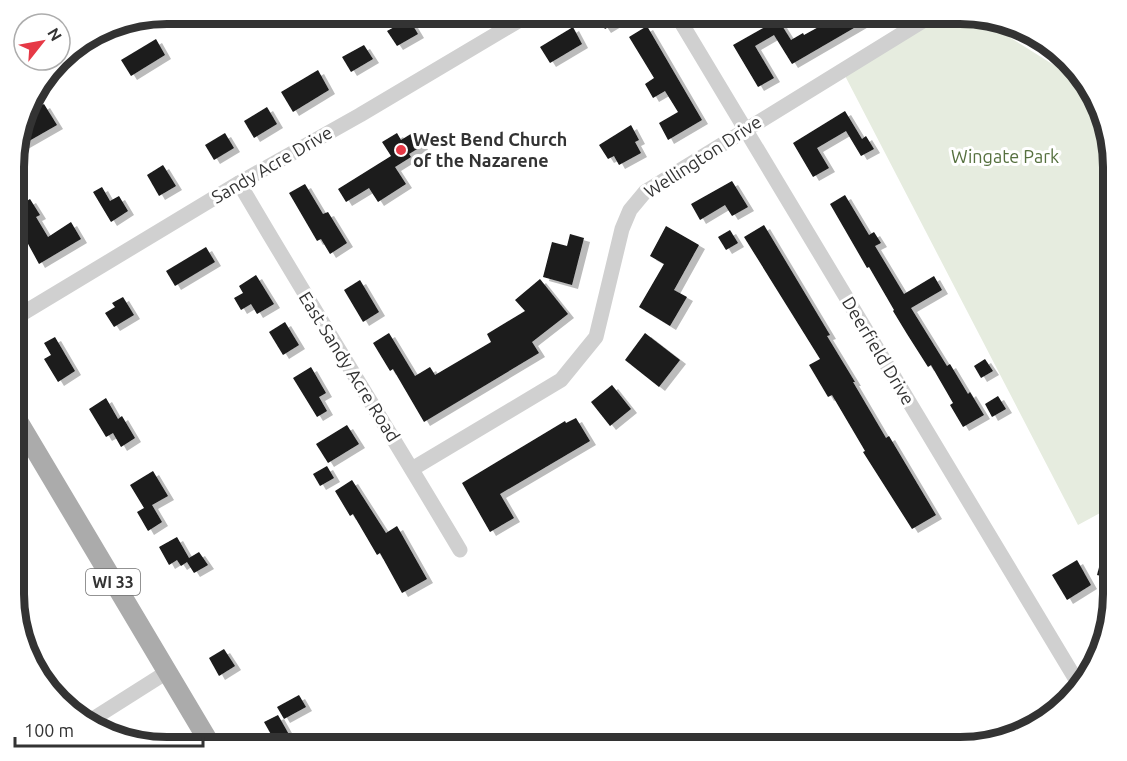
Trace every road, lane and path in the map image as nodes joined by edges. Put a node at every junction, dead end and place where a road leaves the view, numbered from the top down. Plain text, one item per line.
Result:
1 (513, 24) edge
2 (682, 24) edge
3 (918, 24) edge
4 (746, 128) junction
5 (239, 183) junction
6 (24, 313) edge
7 (24, 431) edge
8 (412, 469) junction
9 (460, 550) dead end
10 (167, 672) junction
11 (1075, 679) edge
12 (95, 718) edge
13 (206, 737) edge

1 - 5 street, Sandy Acre Drive
2 - 4 street, Deerfield Drive
3 - 4 street, Wellington Drive
4 - 8 street, Wellington Drive
4 - 11 street, Deerfield Drive
5 - 6 street, Sandy Acre Drive
5 - 8 street, East Sandy Acre Road
7 - 10 main road, WI 33
8 - 9 street, East Sandy Acre Road
10 - 12 street
10 - 13 main road, WI 33

